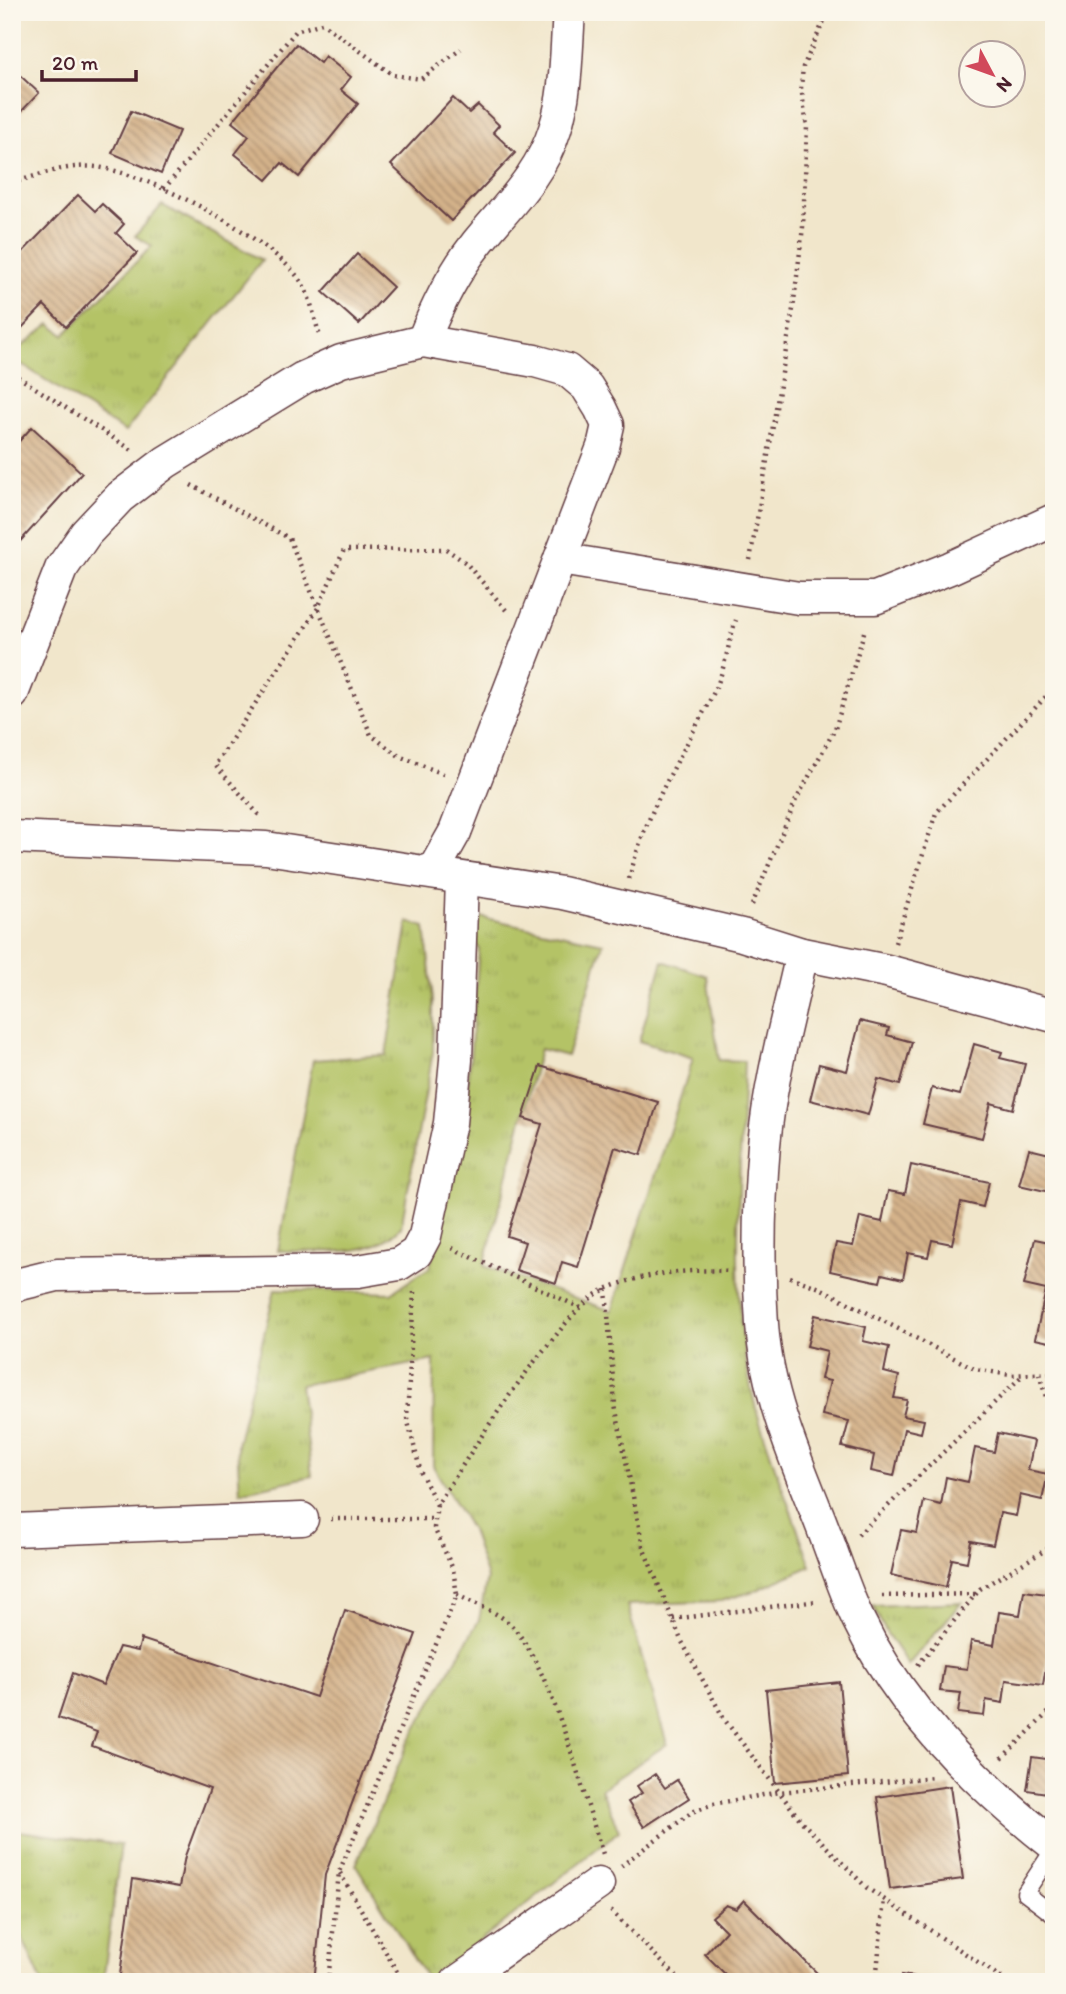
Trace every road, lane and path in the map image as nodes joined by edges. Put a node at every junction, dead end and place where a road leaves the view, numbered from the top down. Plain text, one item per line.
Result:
1 (569, 12) edge
2 (828, 12) edge
3 (461, 49) dead end
4 (12, 183) edge
5 (164, 189) junction
6 (423, 341) junction
7 (330, 366) junction
8 (12, 373) edge
9 (159, 467) junction
10 (1054, 520) edge
11 (560, 559) junction
12 (745, 591) junction
13 (875, 598) junction
14 (318, 608) junction
15 (530, 637) junction
16 (1054, 688) edge
17 (12, 694) edge
18 (472, 786) junction
19 (12, 837) edge
20 (266, 848) junction
21 (447, 875) junction
22 (622, 907) junction
23 (742, 935) junction
24 (802, 954) junction
25 (887, 971) junction
26 (1054, 1016) edge
27 (420, 1244) junction
28 (762, 1272) junction
29 (12, 1286) edge
30 (606, 1288) junction
31 (582, 1308) junction
32 (1054, 1373) edge
33 (1040, 1374) junction
34 (1023, 1375) junction
35 (1054, 1423) edge
36 (437, 1505) junction
37 (302, 1519) joint
38 (435, 1519) junction
39 (12, 1530) edge
40 (1054, 1545) edge
41 (835, 1557) junction
42 (976, 1594) junction
43 (457, 1595) junction
44 (850, 1597) junction
45 (673, 1619) junction
46 (900, 1687) junction
47 (1054, 1707) edge
48 (975, 1777) junction
49 (780, 1792) junction
50 (1054, 1847) edge
51 (339, 1872) junction
52 (599, 1883) junction
53 (884, 1899) junction
54 (1054, 1915) edge
55 (328, 1982) edge
56 (403, 1982) edge
57 (457, 1982) edge
58 (682, 1982) edge
59 (876, 1982) edge
60 (1008, 1982) edge

1 - 6 street
2 - 12 path
3 - 5 path
4 - 5 path
5 - 7 path
6 - 7 street
6 - 11 street
7 - 9 street
8 - 9 path
9 - 14 path
9 - 17 street
10 - 13 street
11 - 12 street
11 - 15 street
12 - 13 street
12 - 22 path
13 - 23 path
14 - 15 path
14 - 18 path
14 - 20 path
15 - 18 street
16 - 25 path
18 - 21 street
19 - 20 street
20 - 21 street
21 - 22 street
21 - 27 street
22 - 23 street
23 - 24 street
24 - 25 street
24 - 28 street
25 - 26 street
27 - 29 street
27 - 31 path
27 - 36 path
28 - 30 path
28 - 34 path
28 - 41 street
30 - 31 path
30 - 45 path
31 - 36 path
32 - 33 path
33 - 34 path
33 - 35 path
34 - 41 path
36 - 38 path
37 - 38 path
37 - 39 street
38 - 43 path
40 - 42 path
41 - 44 street
42 - 44 path
42 - 46 path
43 - 51 path
43 - 52 path
44 - 45 path
44 - 46 street
45 - 49 path
46 - 48 street
47 - 48 path
48 - 49 path
48 - 50 street
49 - 52 path
49 - 53 path
50 - 54 lane
51 - 55 path
51 - 56 path
52 - 57 street
52 - 58 path
53 - 59 path
53 - 60 path

